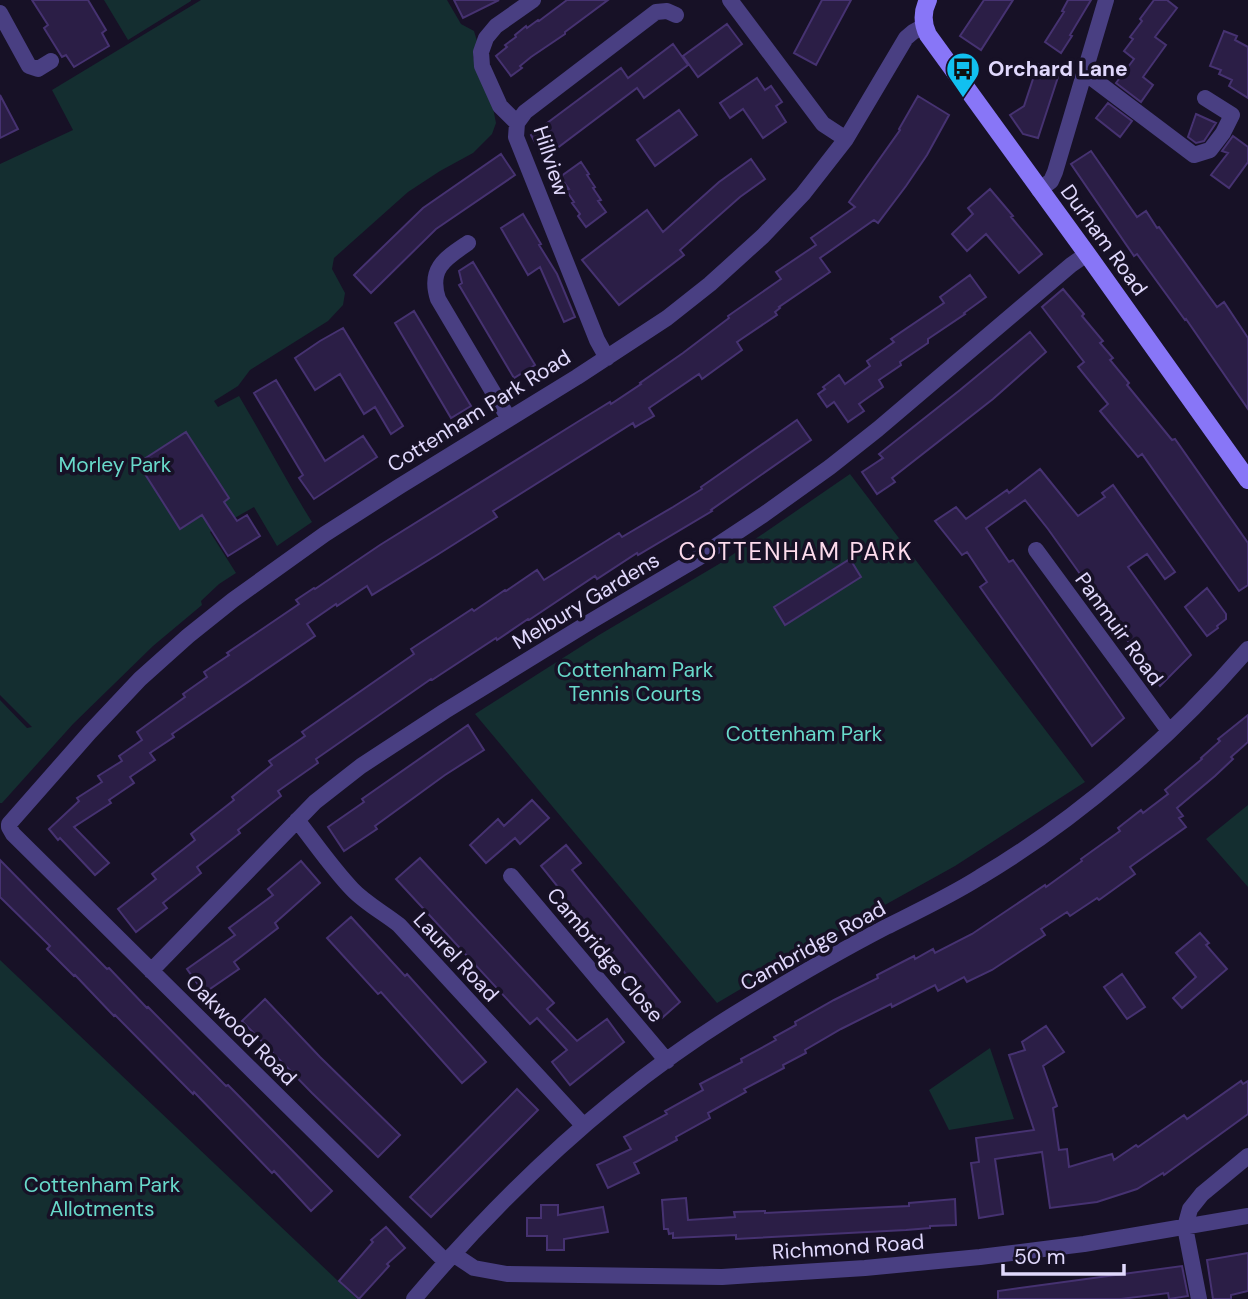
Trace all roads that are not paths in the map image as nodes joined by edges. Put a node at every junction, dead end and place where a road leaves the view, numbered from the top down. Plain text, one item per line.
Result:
1 (533, 0) edge
2 (730, 0) edge
3 (928, 0) edge
4 (1106, 0) edge
5 (0, 13) edge
6 (676, 15) dead end
7 (924, 26) junction
8 (51, 61) dead end
9 (1084, 72) junction
10 (1205, 98) dead end
11 (517, 123) junction
12 (846, 139) junction
13 (1039, 190) junction
14 (468, 243) dead end
15 (1087, 254) junction
16 (607, 358) junction
17 (509, 419) junction
18 (1248, 480) edge
19 (1036, 550) dead end
20 (1248, 649) edge
21 (1169, 731) junction
22 (297, 820) junction
23 (9, 827) joint
24 (511, 876) dead end
25 (152, 971) junction
26 (667, 1061) junction
27 (583, 1125) junction
28 (1248, 1156) edge
29 (1248, 1216) edge
30 (1185, 1227) junction
31 (449, 1258) junction
32 (414, 1299) edge
33 (1199, 1299) edge

1 - 11 street
2 - 12 street
3 - 7 main road
4 - 9 street
5 - 8 street
6 - 11 street, Hillview
7 - 12 street, Cottenham Park Road
7 - 13 main road, Durham Road
9 - 10 street
9 - 13 street
11 - 16 street, Hillview
12 - 16 street, Cottenham Park Road
13 - 15 main road, Durham Road
14 - 17 street
15 - 18 main road, Durham Road
15 - 22 street, Melbury Gardens
16 - 17 street, Cottenham Park Road
17 - 23 street, Cottenham Park Road
19 - 21 street, Panmuir Road
20 - 21 street, Cambridge Road
21 - 26 street, Cambridge Road
22 - 25 street, Melbury Gardens
22 - 27 street, Laurel Road
23 - 25 street, Oakwood Road
24 - 26 street, Cambridge Close
25 - 31 street, Oakwood Road
26 - 27 street, Cambridge Road
27 - 31 street, Cambridge Road
28 - 30 street
29 - 30 street, Richmond Road
30 - 31 street, Richmond Road
30 - 33 street
31 - 32 street, Cambridge Road

